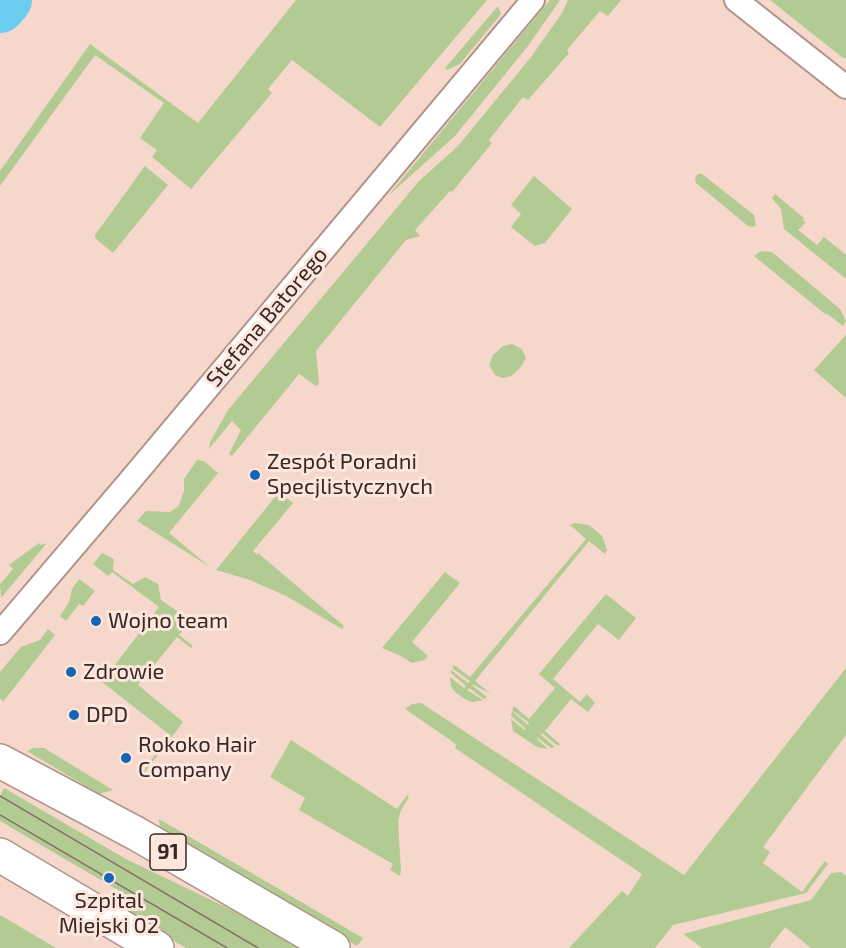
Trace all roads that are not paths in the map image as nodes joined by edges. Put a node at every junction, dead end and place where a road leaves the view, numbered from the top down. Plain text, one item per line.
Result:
1 (533, 0) edge
2 (736, 0) edge
3 (846, 87) edge
4 (0, 633) edge
5 (0, 761) edge
6 (2, 861) edge
7 (157, 948) edge
8 (333, 948) edge

1 - 4 street, Stefana Batorego
2 - 3 street
5 - 8 main road, 91
6 - 7 main road

